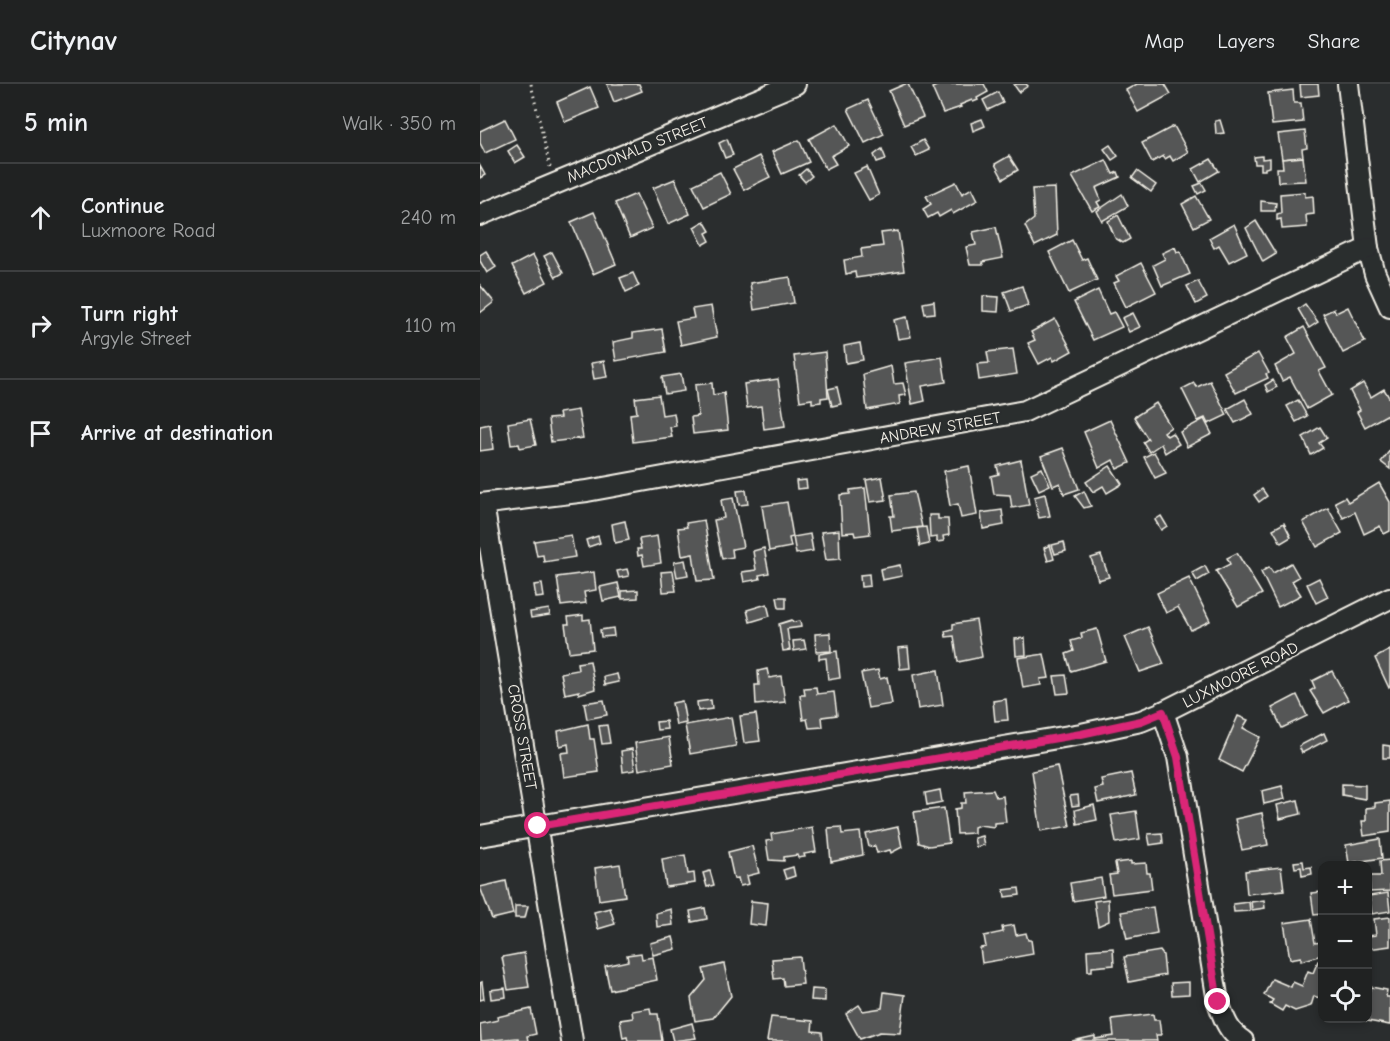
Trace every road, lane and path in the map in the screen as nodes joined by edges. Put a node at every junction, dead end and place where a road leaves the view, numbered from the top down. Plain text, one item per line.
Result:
1 (531, 84) edge
2 (795, 84) edge
3 (1348, 84) edge
4 (554, 183) junction
5 (480, 215) edge
6 (1368, 248) junction
7 (1390, 307) edge
8 (482, 504) edge
9 (1390, 598) edge
10 (1163, 712) junction
11 (538, 826) junction
12 (480, 836) edge
13 (572, 1041) edge
14 (1243, 1041) edge

1 - 4 path
2 - 4 street, MACDONALD STREET
3 - 6 street
4 - 5 street, MACDONALD STREET
6 - 7 street
6 - 8 street, ANDREW STREET
8 - 11 street, CROSS STREET
9 - 10 street, LUXMOORE ROAD
10 - 11 street, LUXMOORE ROAD
10 - 14 street
11 - 12 street, LUXMOORE ROAD
11 - 13 street, CROSS STREET

